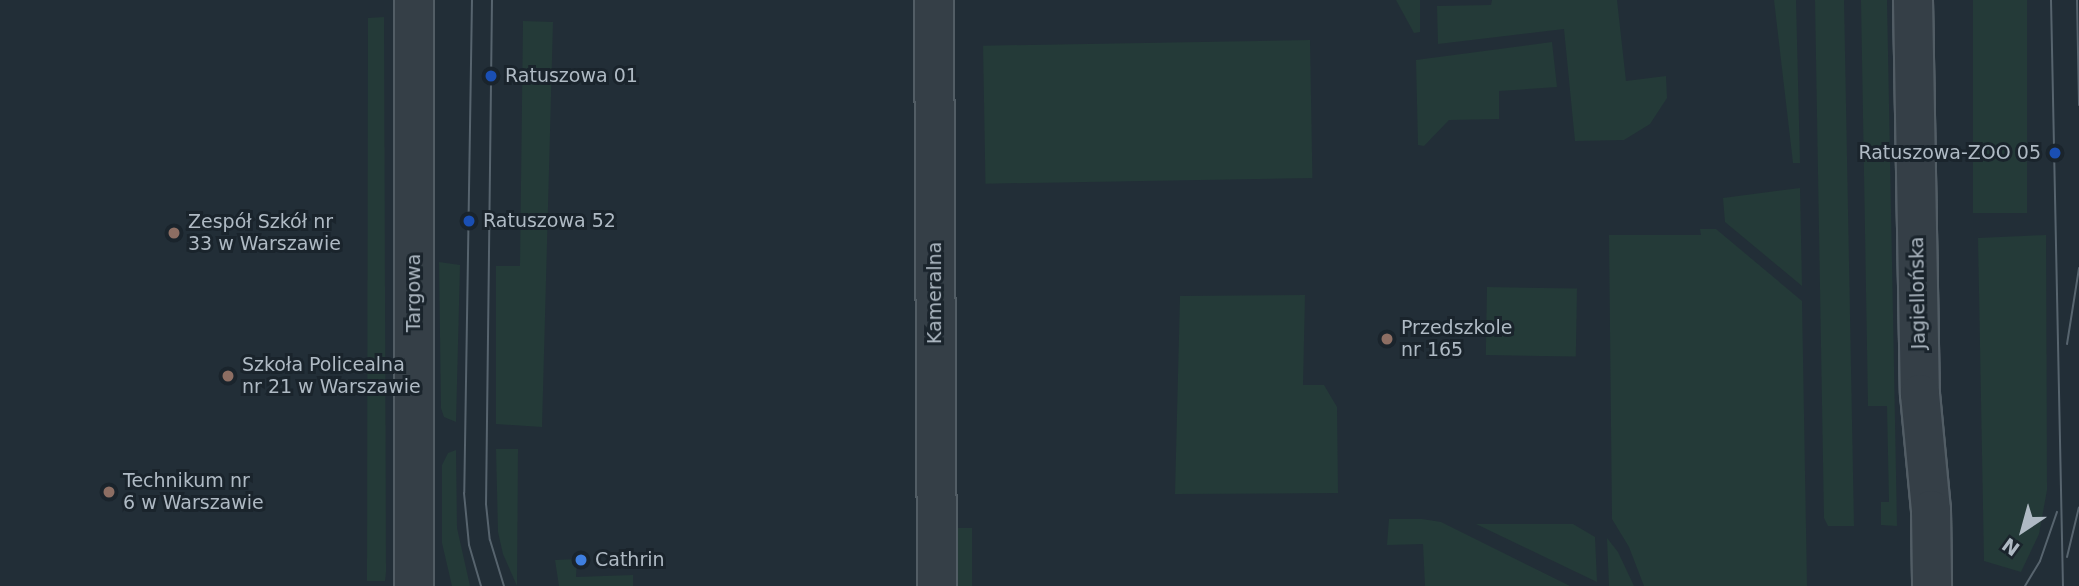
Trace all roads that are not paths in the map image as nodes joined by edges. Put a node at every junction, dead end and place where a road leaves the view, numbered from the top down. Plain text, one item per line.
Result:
1 (414, 0) edge
2 (934, 0) edge
3 (1913, 0) edge
4 (414, 586) edge
5 (937, 586) edge
6 (1932, 586) edge

1 - 4 street, Targowa
2 - 5 street, Kameralna
3 - 6 street, Jagiellońska

